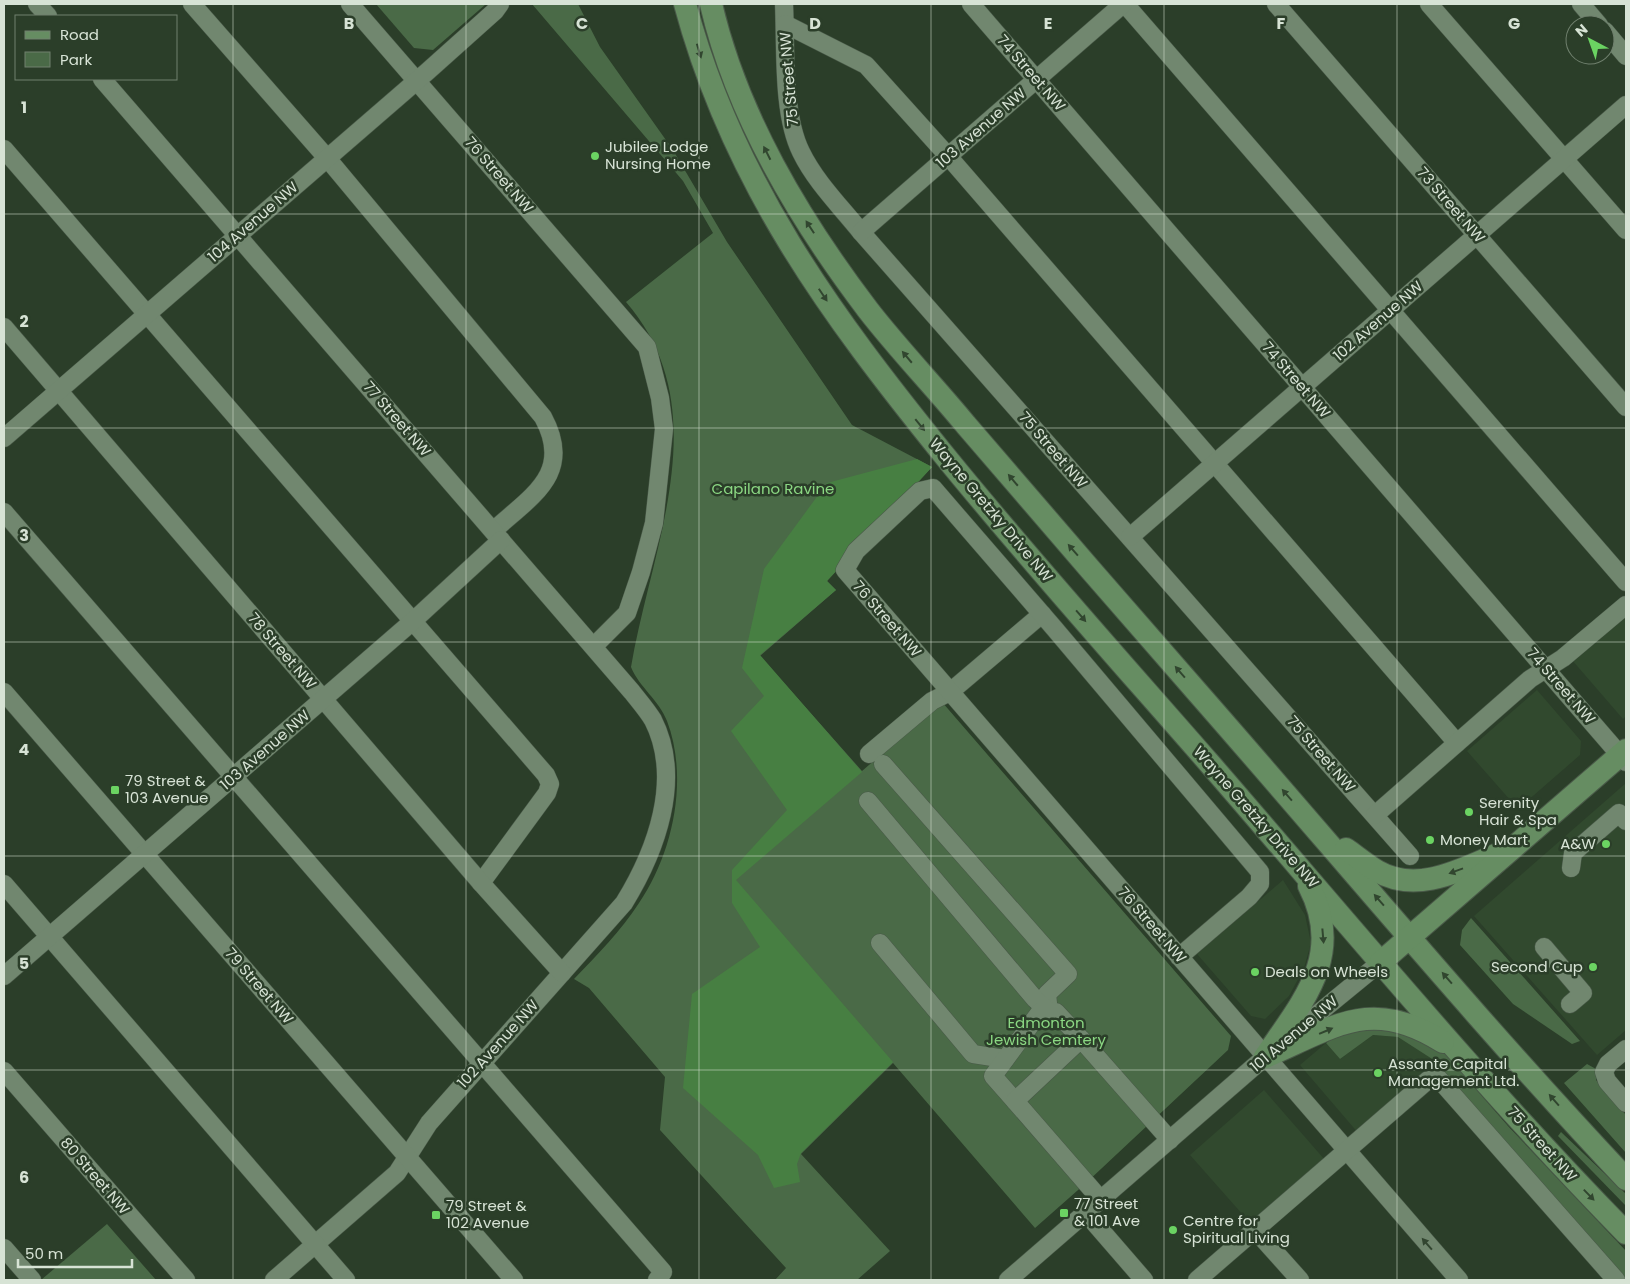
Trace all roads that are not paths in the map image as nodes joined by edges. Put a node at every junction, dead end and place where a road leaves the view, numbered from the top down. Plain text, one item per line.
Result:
1 (37, 4) edge
2 (192, 4) edge
3 (350, 4) edge
4 (500, 4) edge
5 (686, 4) edge
6 (711, 4) edge
7 (784, 4) edge
8 (971, 4) edge
9 (1124, 4) edge
10 (1276, 4) edge
11 (1429, 4) edge
12 (1581, 4) edge
13 (47, 15) edge
14 (1591, 15) edge
15 (785, 24) junction
16 (1615, 43) edge
17 (1626, 56) edge
18 (1036, 79) junction
19 (103, 80) edge
20 (417, 81) junction
21 (1626, 105) edge
22 (4, 149) edge
23 (948, 156) junction
24 (327, 158) junction
25 (1564, 159) junction
26 (1626, 230) edge
27 (861, 232) junction
28 (1476, 234) junction
29 (238, 235) junction
30 (1390, 311) junction
31 (147, 314) junction
32 (4, 327) edge
33 (1302, 387) junction
34 (58, 390) junction
35 (1626, 407) edge
36 (4, 438) edge
37 (1214, 464) junction
38 (4, 512) edge
39 (497, 536) junction
40 (1130, 537) junction
41 (1626, 582) edge
42 (1626, 605) edge
43 (1042, 614) junction
44 (413, 621) junction
45 (594, 646) junction
46 (1546, 669) junction
47 (4, 692) edge
48 (950, 692) junction
49 (323, 699) junction
50 (1457, 743) junction
51 (869, 754) dead end
52 (1624, 756) edge
53 (883, 764) dead end
54 (666, 773) joint
55 (234, 778) junction
56 (868, 801) dead end
57 (1375, 815) junction
58 (1626, 821) edge
59 (1319, 831) junction
60 (1517, 846) junction
61 (145, 855) junction
62 (1410, 856) dead end
63 (1293, 859) junction
64 (1571, 868) dead end
65 (481, 882) junction
66 (4, 884) edge
67 (50, 937) junction
68 (1411, 938) junction
69 (880, 943) dead end
70 (1544, 947) dead end
71 (1179, 957) junction
72 (1381, 962) junction
73 (562, 973) junction
74 (4, 976) edge
75 (1570, 1004) dead end
76 (1049, 1012) junction
77 (1081, 1039) junction
78 (1626, 1049) edge
79 (1463, 1055) junction
80 (1265, 1057) junction
81 (1005, 1059) junction
82 (481, 1064) junction
83 (4, 1071) edge
84 (1015, 1102) junction
85 (1626, 1103) edge
86 (1170, 1140) junction
87 (1346, 1151) junction
88 (408, 1158) junction
89 (1626, 1179) edge
90 (1101, 1200) junction
91 (1086, 1213) junction
92 (1256, 1231) junction
93 (1626, 1233) edge
94 (315, 1244) junction
95 (4, 1248) edge
96 (32, 1280) edge
97 (186, 1280) edge
98 (274, 1280) edge
99 (346, 1280) edge
100 (514, 1280) edge
101 (657, 1280) edge
102 (1008, 1280) edge
103 (1144, 1280) edge
104 (1197, 1280) edge
105 (1300, 1280) edge
106 (1459, 1280) edge
107 (1616, 1280) edge

1 - 13 street
2 - 24 street, 103 Avenue NW
3 - 20 street, 76 Street NW
4 - 20 street, 104 Avenue NW
5 -> 63 main road, Wayne Gretzky Drive NW
59 -> 6 main road
7 - 15 street, 75 Street NW
8 - 18 street, 74 Street NW
9 - 18 street, 103 Avenue NW
9 - 30 street
10 - 28 street, 73 Street NW
11 - 25 street
12 - 14 street
15 - 23 street
15 - 27 street, 75 Street NW
16 - 17 street
18 - 23 street, 103 Avenue NW
18 - 33 street, 74 Street NW
19 - 29 street, 77 Street NW
20 - 24 street, 104 Avenue NW
20 - 45 street, 76 Street NW
21 - 25 street, 102 Avenue NW
22 - 31 street
23 - 27 street, 103 Avenue NW
23 - 37 street
24 - 29 street, 104 Avenue NW
24 - 39 street, 103 Avenue NW
25 - 26 street
25 - 28 street, 102 Avenue NW
27 - 40 street, 75 Street NW
28 - 30 street, 102 Avenue NW
28 - 35 street, 73 Street NW
29 - 31 street, 104 Avenue NW
29 - 39 street, 77 Street NW
30 - 33 street, 102 Avenue NW
30 - 41 street
31 - 34 street, 104 Avenue NW
31 - 44 street
32 - 34 street, 78 Street NW
33 - 37 street, 102 Avenue NW
33 - 46 street, 74 Street NW
34 - 36 street, 104 Avenue NW
34 - 49 street, 78 Street NW
37 - 40 street, 102 Avenue NW
37 - 50 street
38 - 55 street
39 - 44 street, 103 Avenue NW
39 - 45 street, 77 Street NW
40 - 57 street, 75 Street NW
42 - 46 street
43 - 48 street
43 - 48 street, 76 Street NW
43 - 71 street
44 - 49 street, 103 Avenue NW
44 - 65 street
45 - 54 street, 77 Street NW
46 - 50 street
46 - 52 street, 74 Street NW
47 - 61 street, 79 Street NW
48 - 51 street
48 - 71 street, 76 Street NW
49 - 55 street, 103 Avenue NW
49 - 65 street, 78 Street NW
50 - 57 street
52 - 60 main road, 101 Avenue NW
53 - 76 street
54 - 73 street, 102 Avenue NW
55 - 61 street, 103 Avenue NW
55 - 82 street
56 - 76 street
57 - 62 street, 75 Street NW
58 - 64 street
60 -> 59 main road
68 -> 59 main road
60 - 68 main road, 101 Avenue NW
61 - 67 street, 103 Avenue NW
61 - 88 street, 79 Street NW
63 - 72 main road, Wayne Gretzky Drive NW
63 -> 80 main road
65 - 73 street, 78 Street NW
66 - 67 street
67 - 74 street, 103 Avenue NW
67 - 94 street
68 - 72 main road, 101 Avenue NW
89 -> 68 main road
69 - 81 street
70 - 75 street
71 - 80 street, 76 Street NW
72 - 79 main road, 75 Street NW
72 - 80 street, 101 Avenue NW
73 - 82 street, 102 Avenue NW
76 - 77 street
76 - 81 street
77 - 84 street
77 - 86 street
78 - 85 street
80 -> 79 main road
79 -> 93 main road, 75 Street NW
80 - 86 street, 101 Avenue NW
80 - 87 street, 76 Street NW
81 - 84 street
82 - 88 street, 102 Avenue NW
82 - 101 street
83 - 97 street, 80 Street NW
84 - 90 street
86 - 90 street, 101 Avenue NW
87 - 92 street
106 -> 87 street, 76 Street NW
87 - 107 street
88 - 94 street, 102 Avenue NW
88 - 100 street, 79 Street NW
90 - 91 street, 101 Avenue NW
91 - 102 street, 101 Avenue NW
91 - 103 street
92 - 104 street
92 - 105 street
94 - 98 street, 102 Avenue NW
94 - 99 street
95 - 96 street

